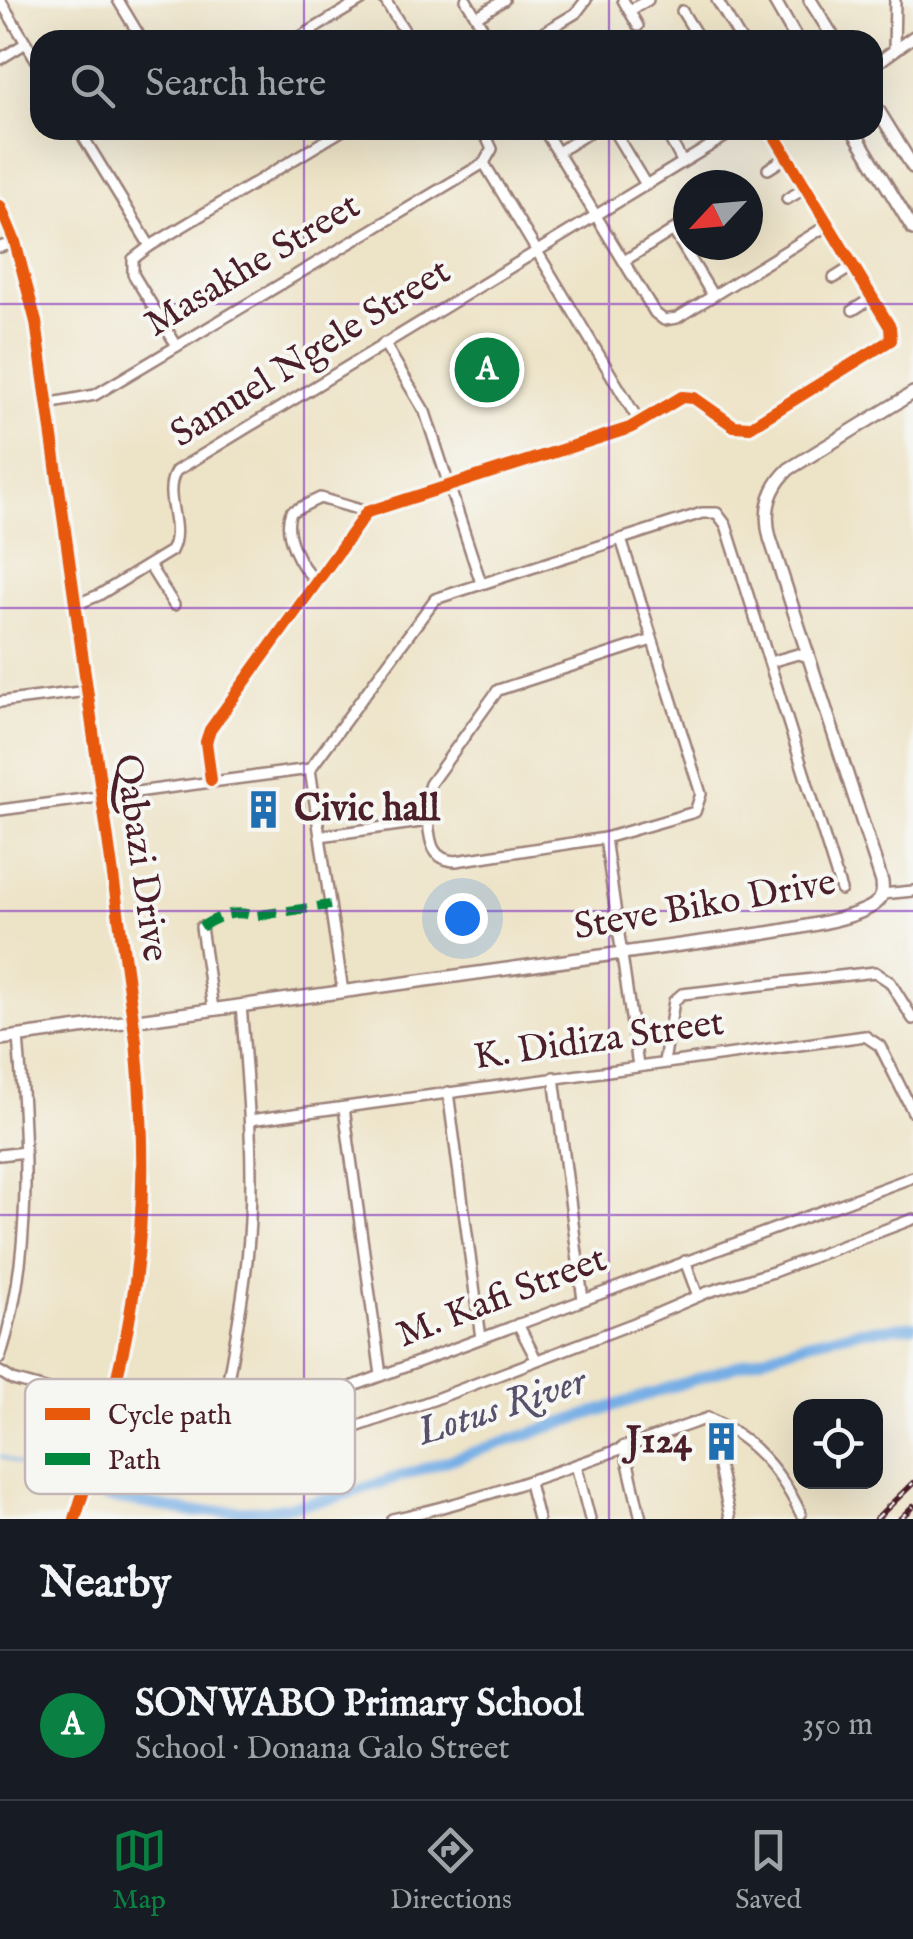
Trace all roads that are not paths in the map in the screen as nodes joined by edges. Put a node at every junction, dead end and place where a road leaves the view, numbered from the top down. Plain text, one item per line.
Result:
1 (0, 0) edge
2 (118, 0) edge
3 (362, 0) edge
4 (385, 0) edge
5 (466, 0) edge
6 (504, 0) edge
7 (586, 0) edge
8 (623, 0) edge
9 (648, 0) edge
10 (718, 0) edge
11 (774, 0) edge
12 (810, 0) edge
13 (895, 0) edge
14 (682, 11) dead end
15 (629, 12) junction
16 (476, 17) junction
17 (638, 26) dead end
18 (136, 30) edge
19 (311, 30) edge
20 (404, 30) edge
21 (484, 30) edge
22 (548, 30) edge
23 (694, 30) edge
24 (735, 30) edge
25 (791, 30) edge
26 (829, 30) edge
27 (913, 37) edge
28 (26, 43) junction
29 (30, 50) edge
30 (894, 51) junction
31 (0, 59) edge
32 (883, 59) edge
33 (883, 118) edge
34 (85, 140) edge
35 (326, 140) edge
36 (488, 140) edge
37 (550, 140) edge
38 (577, 140) edge
39 (619, 140) edge
40 (671, 140) edge
41 (719, 140) edge
42 (776, 140) edge
43 (859, 140) edge
44 (558, 152) junction
45 (787, 157) junction
46 (682, 161) junction
47 (484, 163) junction
48 (912, 163) edge
49 (768, 168) dead end
50 (645, 183) junction
51 (806, 188) junction
52 (787, 199) dead end
53 (0, 206) edge
54 (595, 214) junction
55 (828, 225) junction
56 (913, 228) edge
57 (673, 231) edge
58 (15, 242) junction
59 (150, 246) junction
60 (0, 248) edge
61 (538, 248) junction
62 (692, 260) edge
63 (624, 261) junction
64 (853, 266) junction
65 (834, 278) dead end
66 (713, 296) junction
67 (872, 298) junction
68 (853, 310) dead end
69 (384, 342) junction
70 (177, 346) junction
71 (913, 393) edge
72 (47, 404) junction
73 (640, 423) junction
74 (449, 484) junction
75 (367, 512) junction
76 (620, 540) junction
77 (149, 564) junction
78 (316, 581) junction
79 (481, 583) junction
80 (75, 605) junction
81 (174, 605) dead end
82 (652, 640) junction
83 (804, 652) junction
84 (770, 662) junction
85 (87, 692) junction
86 (0, 702) edge
87 (310, 769) junction
88 (211, 780) junction
89 (102, 795) junction
90 (0, 810) edge
91 (428, 821) junction
92 (320, 836) junction
93 (606, 838) junction
94 (841, 890) dead end
95 (913, 891) edge
96 (882, 894) junction
97 (202, 927) dead end
98 (623, 952) junction
99 (343, 992) junction
100 (241, 1006) junction
101 (212, 1010) junction
102 (913, 1018) edge
103 (133, 1020) junction
104 (18, 1037) junction
105 (0, 1040) edge
106 (664, 1062) junction
107 (638, 1066) junction
108 (554, 1077) junction
109 (448, 1092) junction
110 (344, 1108) junction
111 (913, 1112) edge
112 (250, 1120) junction
113 (25, 1152) junction
114 (0, 1155) edge
115 (913, 1177) edge
116 (913, 1219) edge
117 (685, 1261) junction
118 (698, 1296) junction
119 (584, 1300) junction
120 (518, 1324) junction
121 (480, 1338) junction
122 (0, 1358) edge
123 (536, 1360) junction
124 (0, 1372) edge
125 (382, 1376) junction
126 (115, 1379) edge
127 (227, 1379) edge
128 (25, 1383) edge
129 (355, 1386) edge
130 (708, 1418) junction
131 (355, 1427) edge
132 (624, 1446) junction
133 (576, 1465) junction
134 (529, 1483) junction
135 (83, 1494) edge
136 (458, 1504) junction
137 (801, 1514) dead end
138 (410, 1517) edge
139 (730, 1517) edge
140 (75, 1519) edge
141 (392, 1519) edge
142 (462, 1519) edge
143 (538, 1519) edge
144 (590, 1519) edge
145 (641, 1519) edge

1 - 28 street
2 - 18 street
3 - 19 street
4 - 20 street
5 - 16 street
6 - 16 street
7 - 22 street
8 - 15 street
9 - 15 street
10 - 24 street
11 - 25 main road
12 - 26 main road
13 - 30 street
14 - 23 street
15 - 17 street
16 - 21 street
27 - 30 street
28 - 29 street
28 - 31 street
30 - 32 street
33 - 48 main road
34 - 59 street
35 - 59 street
36 - 47 street
37 - 44 street
38 - 44 street
39 - 50 street
40 - 46 street
41 - 46 street, Samuel Ngele Street
42 - 45 street
43 - 56 main road
44 - 54 street
45 - 49 street
45 - 51 street
46 - 50 street, Samuel Ngele Street
47 - 61 street
47 - 70 street, Masakhe Street
50 - 54 street, Samuel Ngele Street
51 - 52 street
51 - 55 street
53 - 58 street, Qabazi Drive
54 - 61 street, Samuel Ngele Street
54 - 63 street
55 - 64 street
55 - 66 street
57 - 63 street
58 - 60 street
58 - 72 street, Qabazi Drive
59 - 70 street
61 - 69 street, Samuel Ngele Street
61 - 73 street
62 - 66 street
63 - 66 street
64 - 65 street
64 - 67 street
67 - 68 street
67 - 73 street
69 - 74 street
69 - 77 street, Samuel Ngele Street
70 - 72 street, Masakhe Street
71 - 83 main road, Steve Biko Drive
72 - 80 street, Qabazi Drive
73 - 74 street
74 - 75 street
74 - 79 street
75 - 78 street
75 - 78 street
76 - 79 street
76 - 82 street
76 - 84 street
77 - 80 street, Samuel Ngele Street
77 - 81 street
78 - 88 street
79 - 87 street
80 - 85 street, Qabazi Drive
82 - 91 street
82 - 93 street
83 - 84 street
83 - 96 main road, Steve Biko Drive
84 - 94 street
85 - 86 street
85 - 89 street, Qabazi Drive
87 - 88 street
87 - 92 street
88 - 89 street
89 - 90 street
89 - 103 street, Qabazi Drive
91 - 92 street
91 - 93 street
92 - 99 street
93 - 98 street
95 - 96 street
96 - 98 main road, Steve Biko Drive
97 - 101 street
98 - 99 main road, Steve Biko Drive
98 - 107 street
99 - 100 main road, Steve Biko Drive
100 - 101 main road, Steve Biko Drive
100 - 112 street
101 - 103 main road, Steve Biko Drive
102 - 106 street
103 - 104 main road, Steve Biko Drive
103 - 126 street, Qabazi Drive
104 - 105 main road, Steve Biko Drive
104 - 113 street
106 - 107 street, K. Didiza Street
106 - 111 street, K. Didiza Street
107 - 108 street, K. Didiza Street
108 - 109 street, K. Didiza Street
108 - 119 street
109 - 110 street, K. Didiza Street
109 - 121 street
110 - 112 street, K. Didiza Street
110 - 125 street
112 - 127 street
113 - 114 street
113 - 122 street
115 - 117 street, M. Kafi Street
116 - 118 street
117 - 118 street
117 - 119 street, M. Kafi Street
118 - 123 street
119 - 120 street, M. Kafi Street
120 - 121 street, M. Kafi Street
120 - 123 street
121 - 125 street, M. Kafi Street
123 - 131 street
124 - 128 street, M. Kafi Street
125 - 129 street, M. Kafi Street
130 - 132 street
130 - 137 street
130 - 139 street
132 - 133 street
132 - 145 street
133 - 134 street
133 - 144 street
134 - 136 street
134 - 143 street
135 - 140 street, Qabazi Drive
136 - 138 street
136 - 142 street
138 - 141 street

